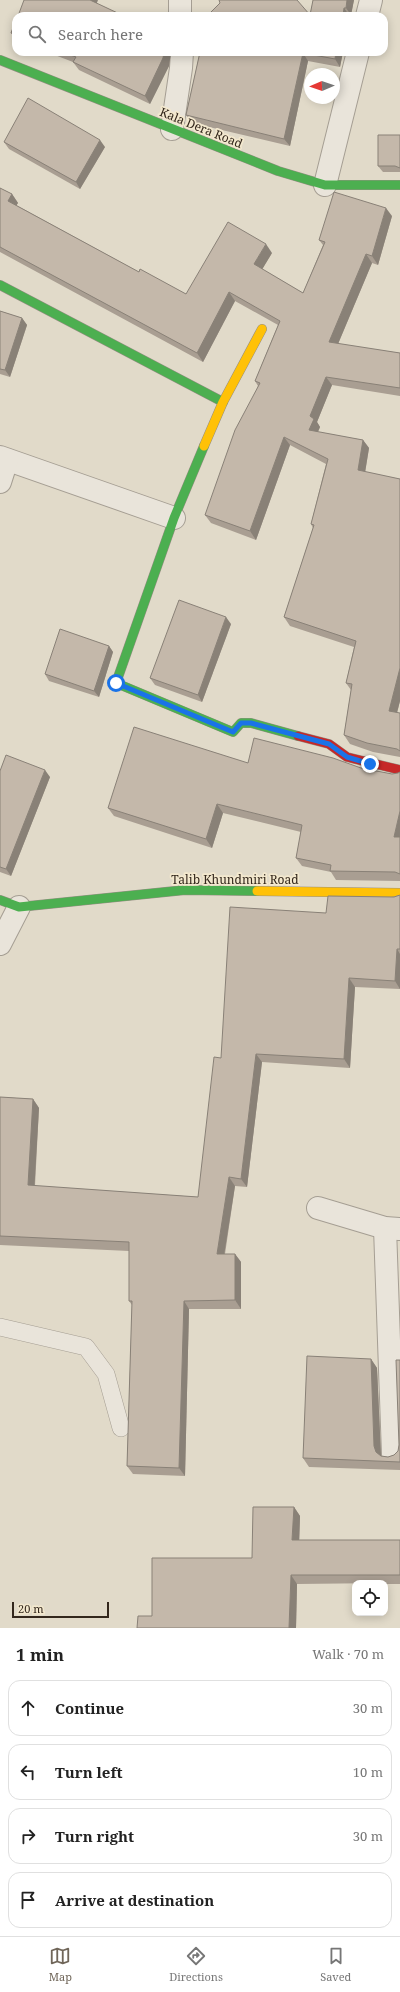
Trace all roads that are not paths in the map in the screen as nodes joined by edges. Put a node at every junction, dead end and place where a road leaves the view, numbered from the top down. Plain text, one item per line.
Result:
1 (180, 0) edge
2 (371, 0) edge
3 (180, 12) edge
4 (368, 12) edge
5 (182, 56) edge
6 (357, 56) edge
7 (0, 60) edge
8 (172, 129) junction
9 (325, 185) junction
10 (400, 185) edge
11 (0, 285) edge
12 (262, 329) edge
13 (224, 402) junction
14 (3, 459) edge
15 (0, 482) edge
16 (174, 518) junction
17 (400, 770) edge
18 (400, 893) edge
19 (9, 904) edge
20 (0, 944) edge
21 (318, 1208) dead end
22 (393, 1229) edge
23 (0, 1327) edge
24 (396, 1408) edge
25 (120, 1428) dead end
26 (393, 1454) edge

1 - 3 street
2 - 4 street
5 - 8 street
6 - 9 street
7 - 8 street, Kala Dera Road
8 - 9 street, Kala Dera Road
9 - 10 street, Kala Dera Road
11 - 13 street
12 - 13 street
13 - 16 street
14 - 15 street
14 - 16 street
16 - 17 street
18 - 19 street, Talib Khundmiri Road
19 - 20 street
21 - 22 street
22 - 24 street
23 - 25 lane
24 - 26 street

